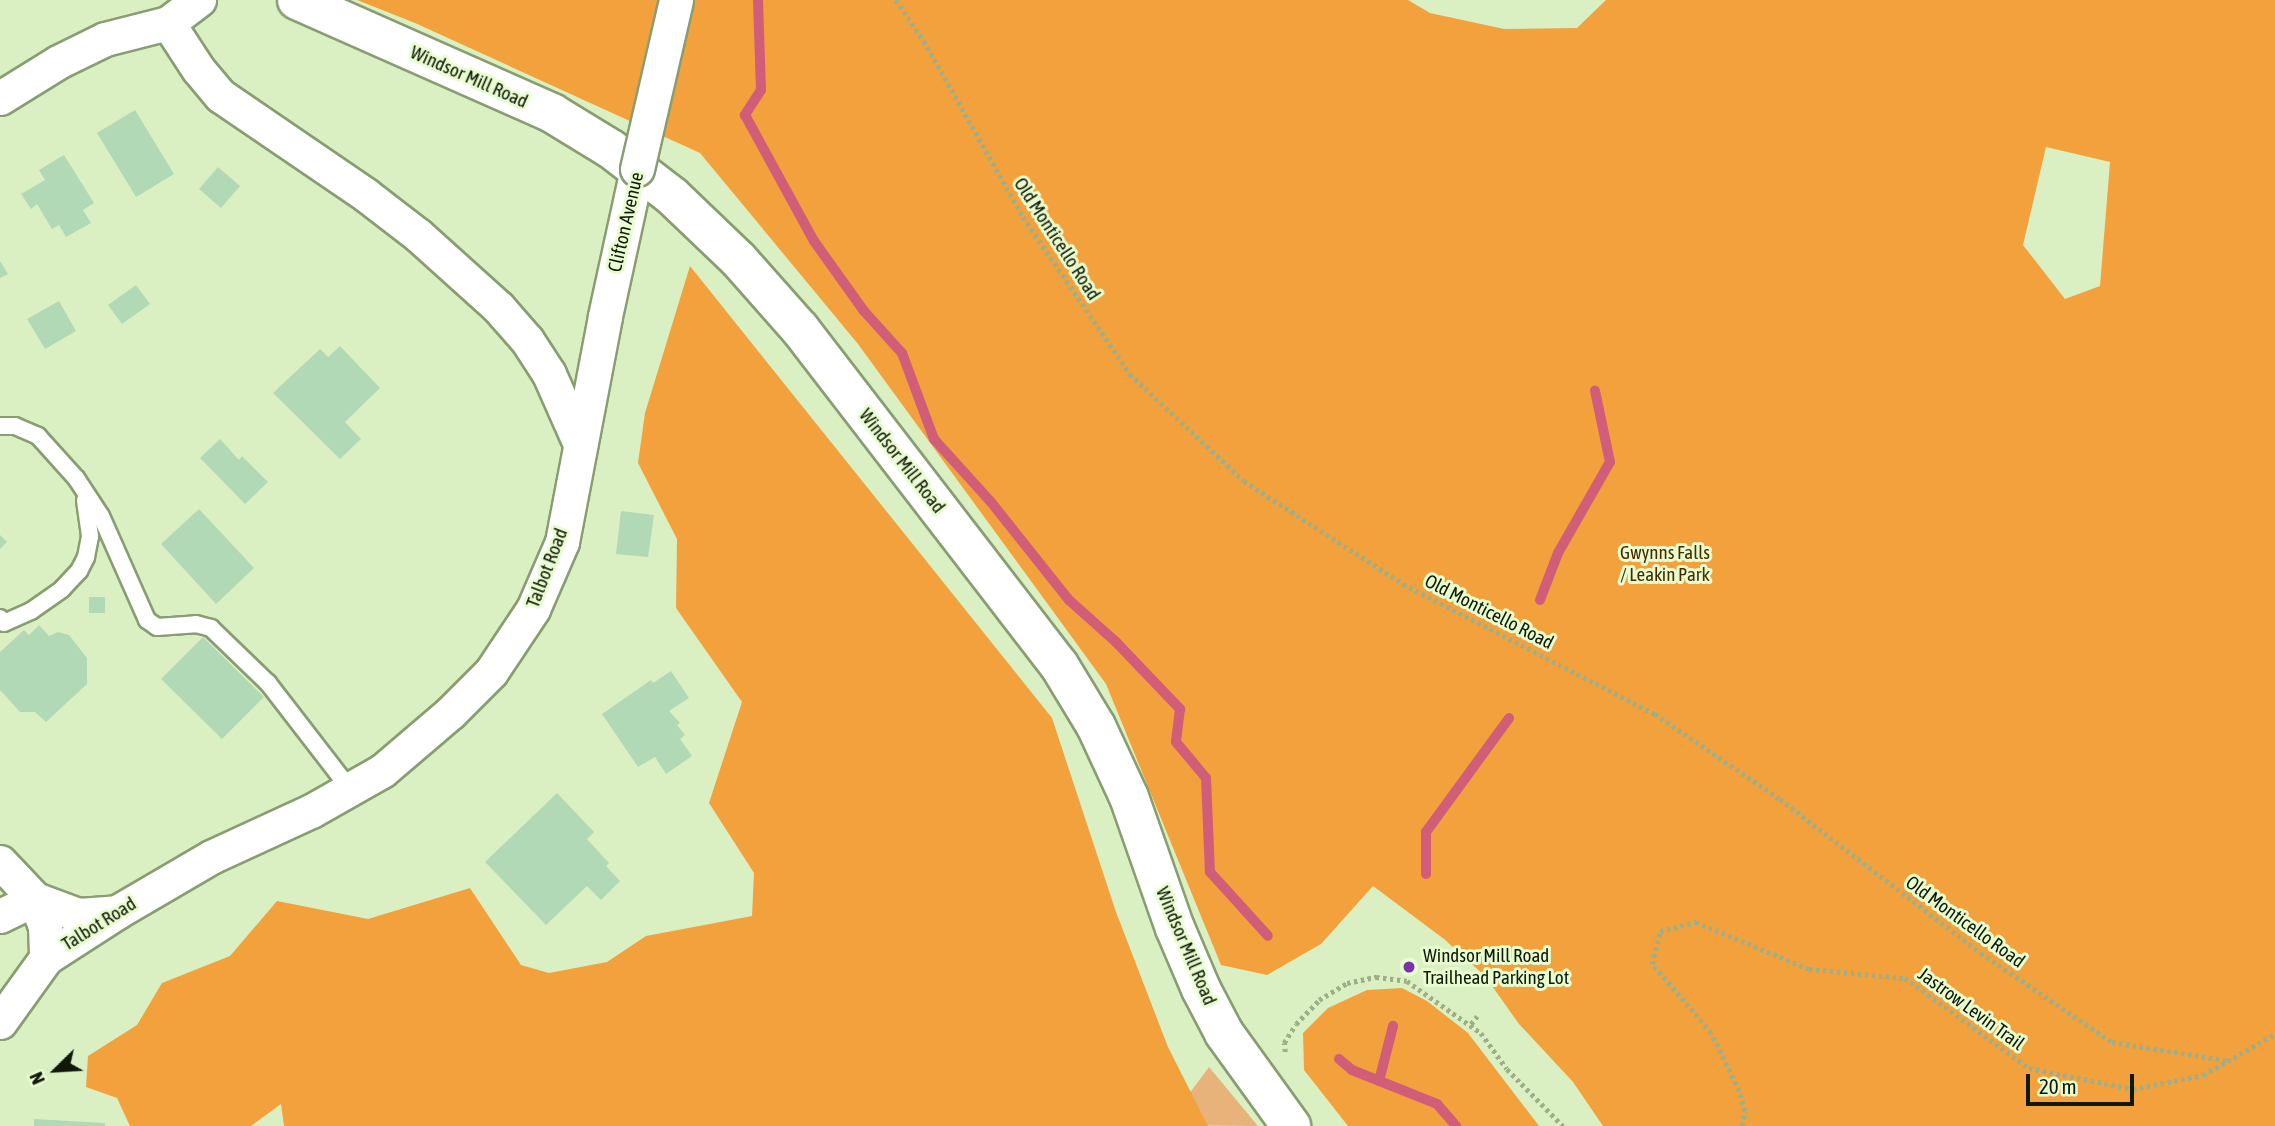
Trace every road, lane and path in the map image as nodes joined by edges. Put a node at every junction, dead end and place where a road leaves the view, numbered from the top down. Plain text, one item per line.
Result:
1 (199, 0) edge
2 (297, 0) edge
3 (676, 0) edge
4 (896, 0) edge
5 (168, 23) junction
6 (0, 98) edge
7 (0, 425) edge
8 (580, 444) junction
9 (80, 485) junction
10 (0, 618) edge
11 (350, 789) junction
12 (0, 862) edge
13 (35, 899) junction
14 (117, 912) junction
15 (0, 916) edge
16 (46, 958) junction
17 (1477, 1016) dead end
18 (0, 1022) edge
19 (1471, 1024) junction
20 (2275, 1034) edge
21 (1285, 1057) dead end
22 (2230, 1061) junction
23 (1291, 1126) edge
24 (1563, 1126) edge
25 (1742, 1126) edge

1 - 5 street
2 - 23 main road, Windsor Mill Road
3 - 8 street, Clifton Avenue, bridge
4 - 22 path, Old Monticello Road
5 - 6 street
5 - 8 street
7 - 9 lane
8 - 11 street, Talbot Road
9 - 10 lane
9 - 11 lane
11 - 14 street, Talbot Road
12 - 13 street
13 - 14 street
13 - 15 street
13 - 16 street
14 - 16 street, Talbot Road
16 - 18 street, Talbot Road
17 - 19 path
19 - 21 path
19 - 24 path
20 - 22 path, Jastrow Levin Trail
22 - 25 path, Jastrow Levin Trail

